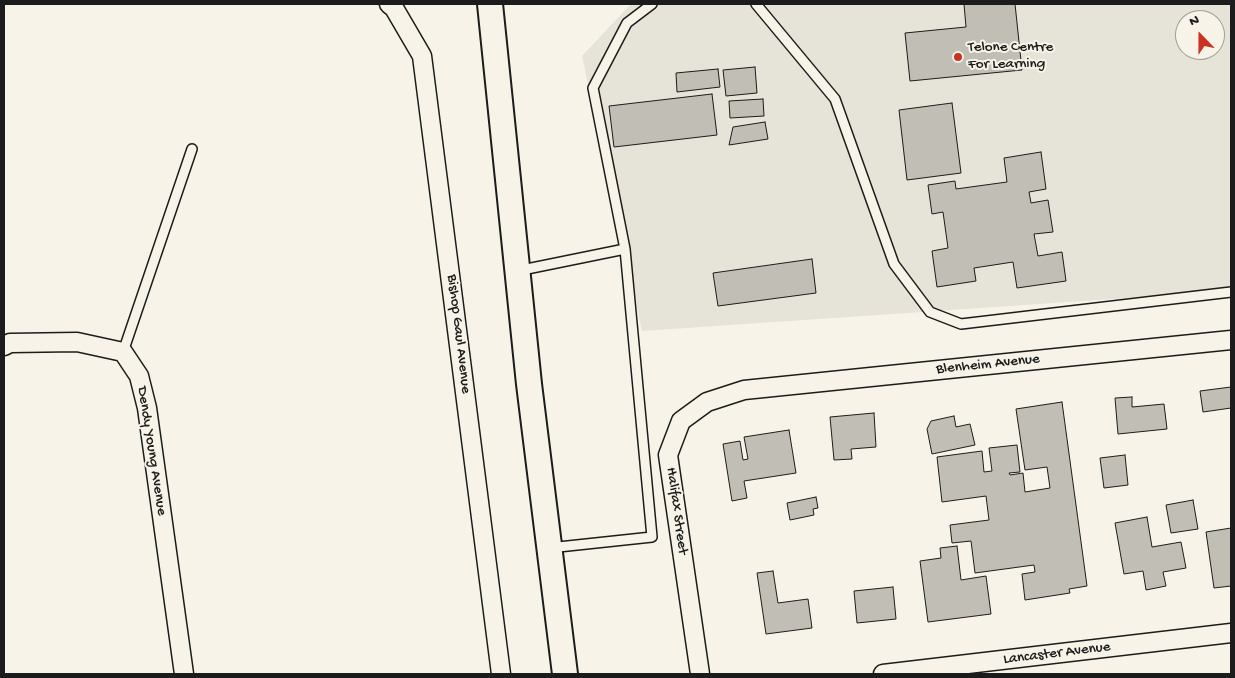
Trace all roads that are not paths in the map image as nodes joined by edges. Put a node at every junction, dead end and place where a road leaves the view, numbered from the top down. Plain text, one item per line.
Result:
1 (389, 4) edge
2 (490, 4) edge
3 (652, 4) edge
4 (756, 4) edge
5 (192, 149) dead end
6 (625, 249) junction
7 (517, 271) junction
8 (1231, 292) edge
9 (1231, 340) edge
10 (4, 346) edge
11 (123, 352) junction
12 (744, 390) joint
13 (549, 548) junction
14 (1231, 633) edge
15 (184, 674) edge
16 (501, 674) edge
17 (565, 674) edge
18 (700, 674) edge
19 (883, 674) edge

1 - 16 street, Bishop Gaul Avenue
2 - 7 main road
3 - 6 lane
4 - 8 lane
5 - 11 lane
6 - 7 lane
6 - 13 lane
7 - 13 main road
9 - 12 street, Blenheim Avenue
10 - 11 street
11 - 15 street, Dendy Young Avenue
12 - 18 street, Halifax Street
13 - 17 main road
14 - 19 street, Lancaster Avenue

